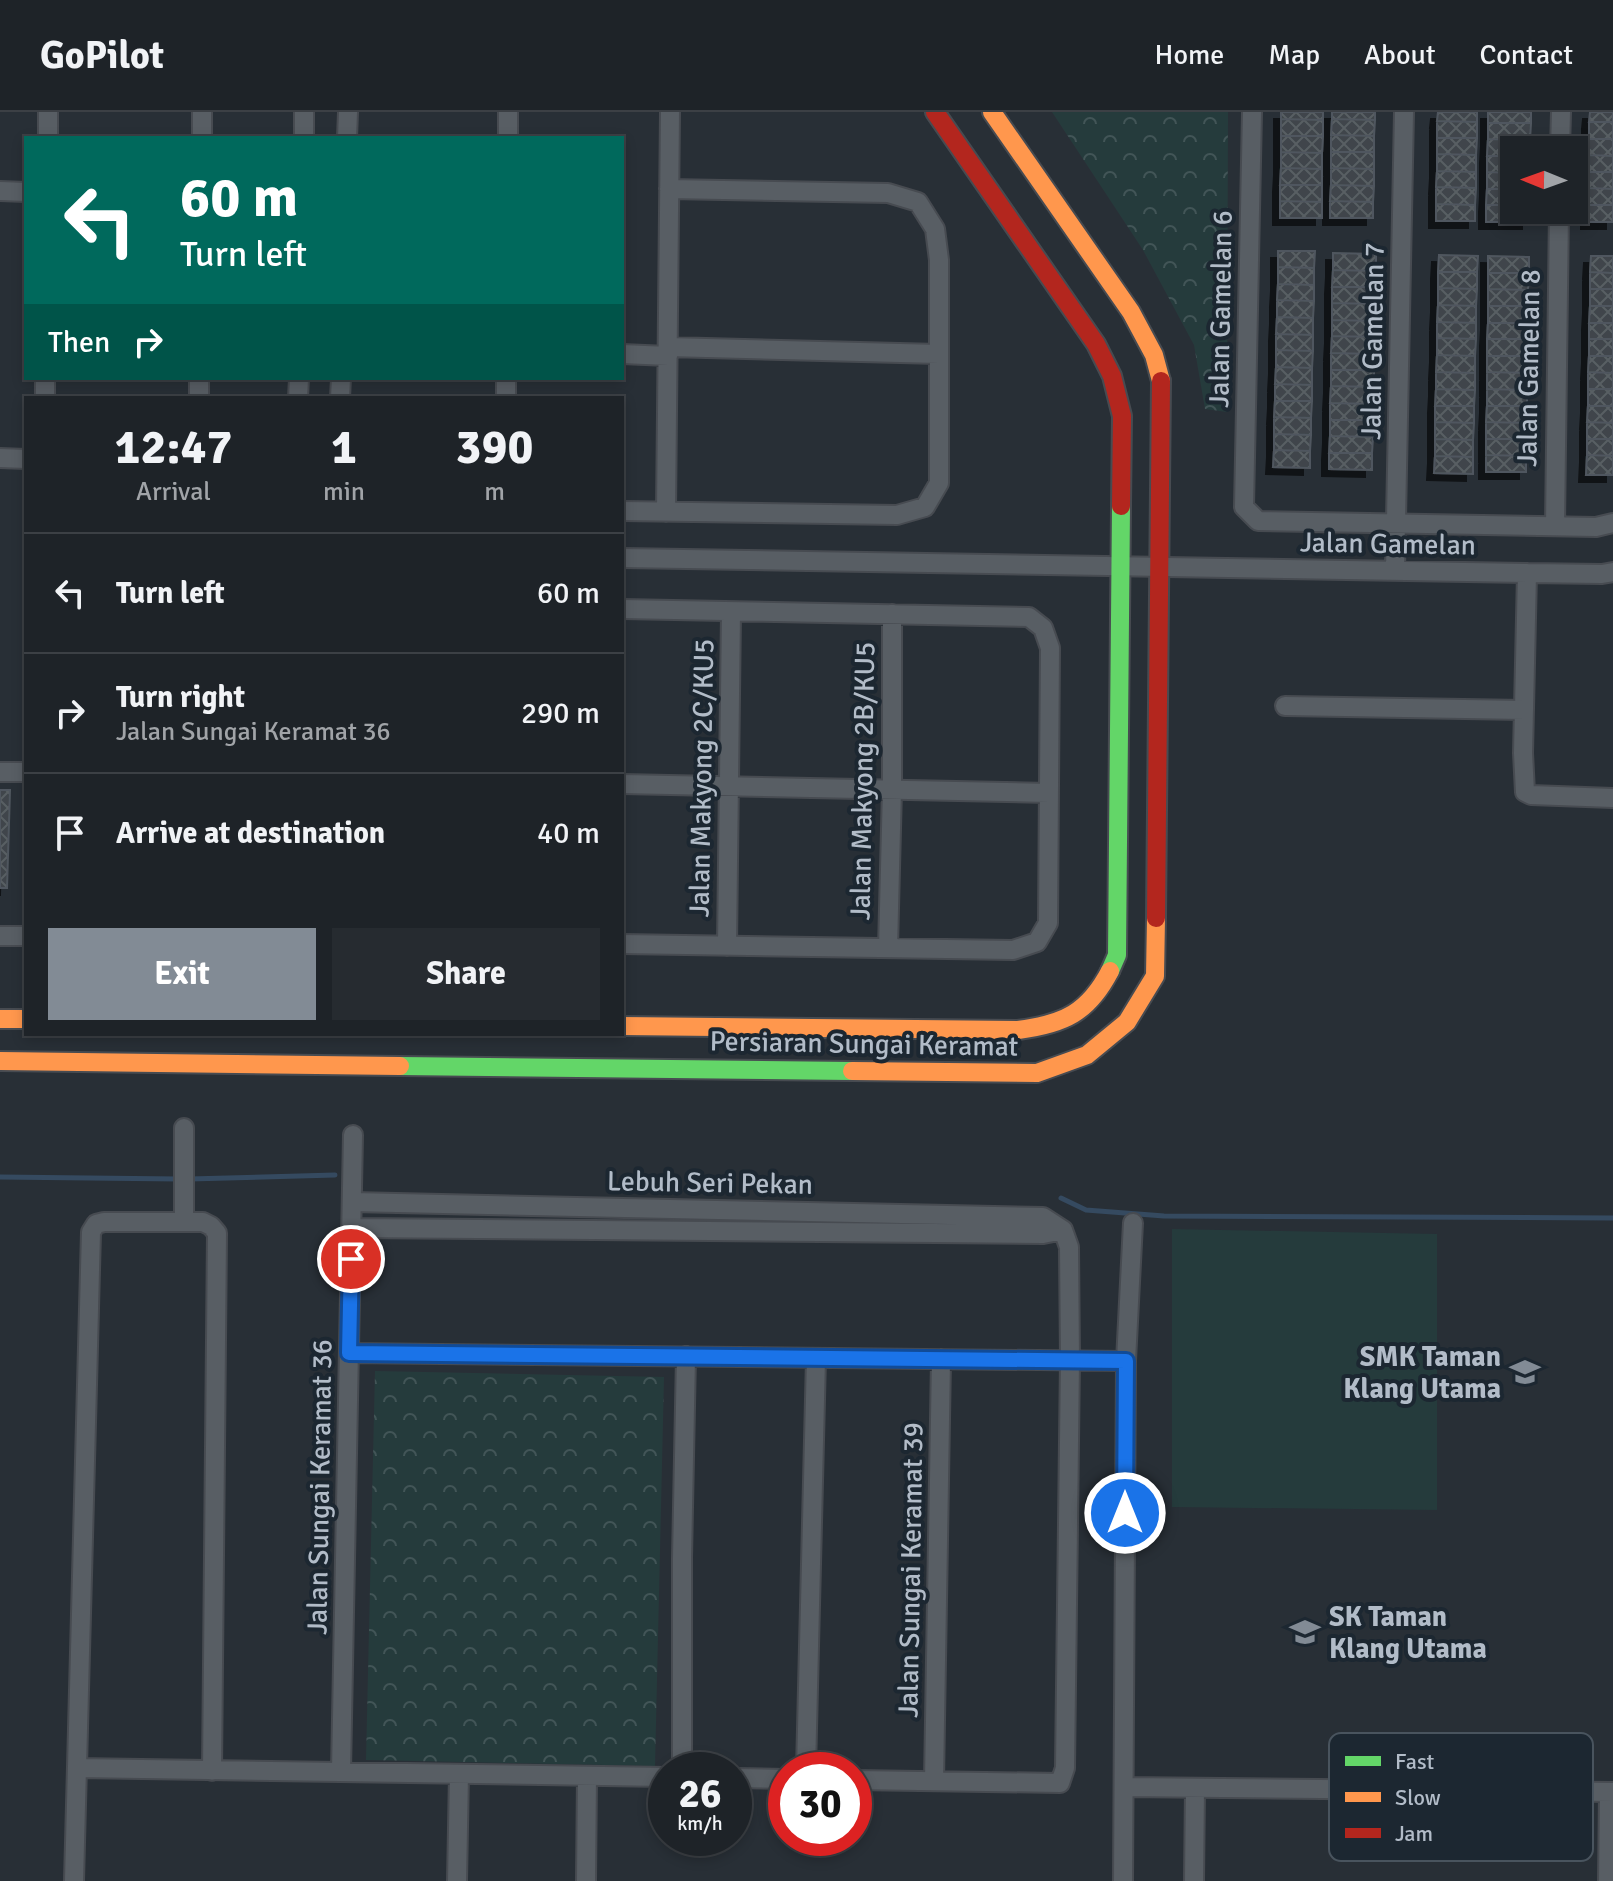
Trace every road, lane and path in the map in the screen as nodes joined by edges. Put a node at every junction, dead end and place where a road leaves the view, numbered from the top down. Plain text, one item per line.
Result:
1 (48, 112) edge
2 (202, 112) edge
3 (304, 112) edge
4 (348, 112) edge
5 (508, 112) edge
6 (670, 112) edge
7 (935, 112) edge
8 (992, 112) edge
9 (1252, 112) edge
10 (1404, 112) edge
11 (1561, 112) edge
12 (48, 136) edge
13 (202, 136) edge
14 (304, 136) edge
15 (347, 136) edge
16 (508, 136) edge
17 (1560, 136) edge
18 (669, 189) junction
19 (0, 191) edge
20 (24, 192) edge
21 (1559, 224) edge
22 (668, 351) junction
23 (624, 354) edge
24 (939, 354) junction
25 (0, 458) edge
26 (24, 459) edge
27 (624, 511) edge
28 (666, 512) junction
29 (1396, 523) junction
30 (1613, 523) edge
31 (1555, 526) junction
32 (624, 558) edge
33 (1122, 565) junction
34 (1161, 567) junction
35 (1395, 571) junction
36 (1613, 572) edge
37 (1527, 573) junction
38 (624, 609) edge
39 (731, 612) junction
40 (892, 614) junction
41 (1285, 706) dead end
42 (1524, 710) junction
43 (0, 772) edge
44 (24, 772) edge
45 (624, 784) edge
46 (729, 786) junction
47 (892, 789) junction
48 (1049, 793) junction
49 (1613, 798) edge
50 (0, 936) edge
51 (24, 936) edge
52 (624, 944) edge
53 (727, 946) junction
54 (888, 948) junction
55 (0, 1019) edge
56 (24, 1019) edge
57 (624, 1026) edge
58 (0, 1061) edge
59 (184, 1128) dead end
60 (353, 1135) dead end
61 (352, 1202) junction
62 (184, 1222) junction
63 (1133, 1223) dead end
64 (352, 1228) junction
65 (1063, 1230) junction
66 (349, 1353) junction
67 (686, 1356) junction
68 (816, 1358) junction
69 (941, 1359) junction
70 (1070, 1360) junction
71 (1126, 1361) junction
72 (682, 1752) edge
73 (806, 1752) edge
74 (77, 1768) junction
75 (212, 1771) junction
76 (341, 1772) junction
77 (459, 1774) junction
78 (587, 1776) junction
79 (648, 1777) edge
80 (872, 1780) edge
81 (934, 1781) junction
82 (1124, 1787) junction
83 (1195, 1788) junction
84 (1329, 1789) edge
85 (1611, 1792) edge
86 (74, 1881) edge
87 (457, 1881) edge
88 (586, 1881) edge
89 (1123, 1881) edge
90 (1194, 1881) edge
91 (1608, 1881) edge

1 - 12 street
2 - 13 street
3 - 14 street
4 - 15 street
5 - 16 street
6 - 18 street
7 - 33 street, Persiaran Sungai Keramat
8 - 34 street, Persiaran Sungai Keramat
9 - 29 street, Jalan Gamelan 6
10 - 29 street, Jalan Gamelan 7
11 - 17 street
18 - 22 street
18 - 24 street
19 - 20 street
21 - 31 street, Jalan Gamelan 8
22 - 23 street
22 - 24 street
22 - 28 street
24 - 28 street
25 - 26 street
27 - 28 street
29 - 31 street
29 - 35 street, Jalan Gamelan 7
30 - 31 street
32 - 33 street, Jalan Gamelan
33 - 34 street, Jalan Gamelan
33 - 57 street, Persiaran Sungai Keramat
34 - 35 street, Jalan Gamelan
34 - 58 street, Persiaran Sungai Keramat
35 - 37 street, Jalan Gamelan
36 - 37 street, Jalan Gamelan
37 - 42 street
38 - 39 street
39 - 40 street
39 - 46 street, Jalan Makyong 2C/KU5
40 - 47 street, Jalan Makyong 2B/KU5
40 - 48 street
41 - 42 street
42 - 49 street
43 - 44 street
45 - 46 street
46 - 47 street
46 - 53 street, Jalan Makyong 2C/KU5
47 - 48 street
47 - 54 street, Jalan Makyong 2B/KU5
48 - 54 street
50 - 51 street
52 - 53 street
53 - 54 street
55 - 56 street
59 - 62 street
60 - 61 street, Jalan Sungai Keramat 36
61 - 64 street, Jalan Sungai Keramat 36
61 - 65 street, Lebuh Seri Pekan
62 - 74 street
62 - 75 street
63 - 71 street
64 - 65 street
64 - 66 street, Jalan Sungai Keramat 36
65 - 70 street
66 - 67 street
66 - 76 street, Jalan Sungai Keramat 36
67 - 68 street
67 - 72 street
68 - 69 street
68 - 73 street
69 - 70 street
69 - 81 street, Jalan Sungai Keramat 39
70 - 71 street
70 - 81 street
71 - 82 street
74 - 75 street
74 - 86 street
75 - 76 street
76 - 77 street
77 - 78 street
77 - 87 street
78 - 79 street
78 - 88 street
80 - 81 street
82 - 83 street
82 - 89 street
83 - 84 street
83 - 90 street
85 - 91 street

